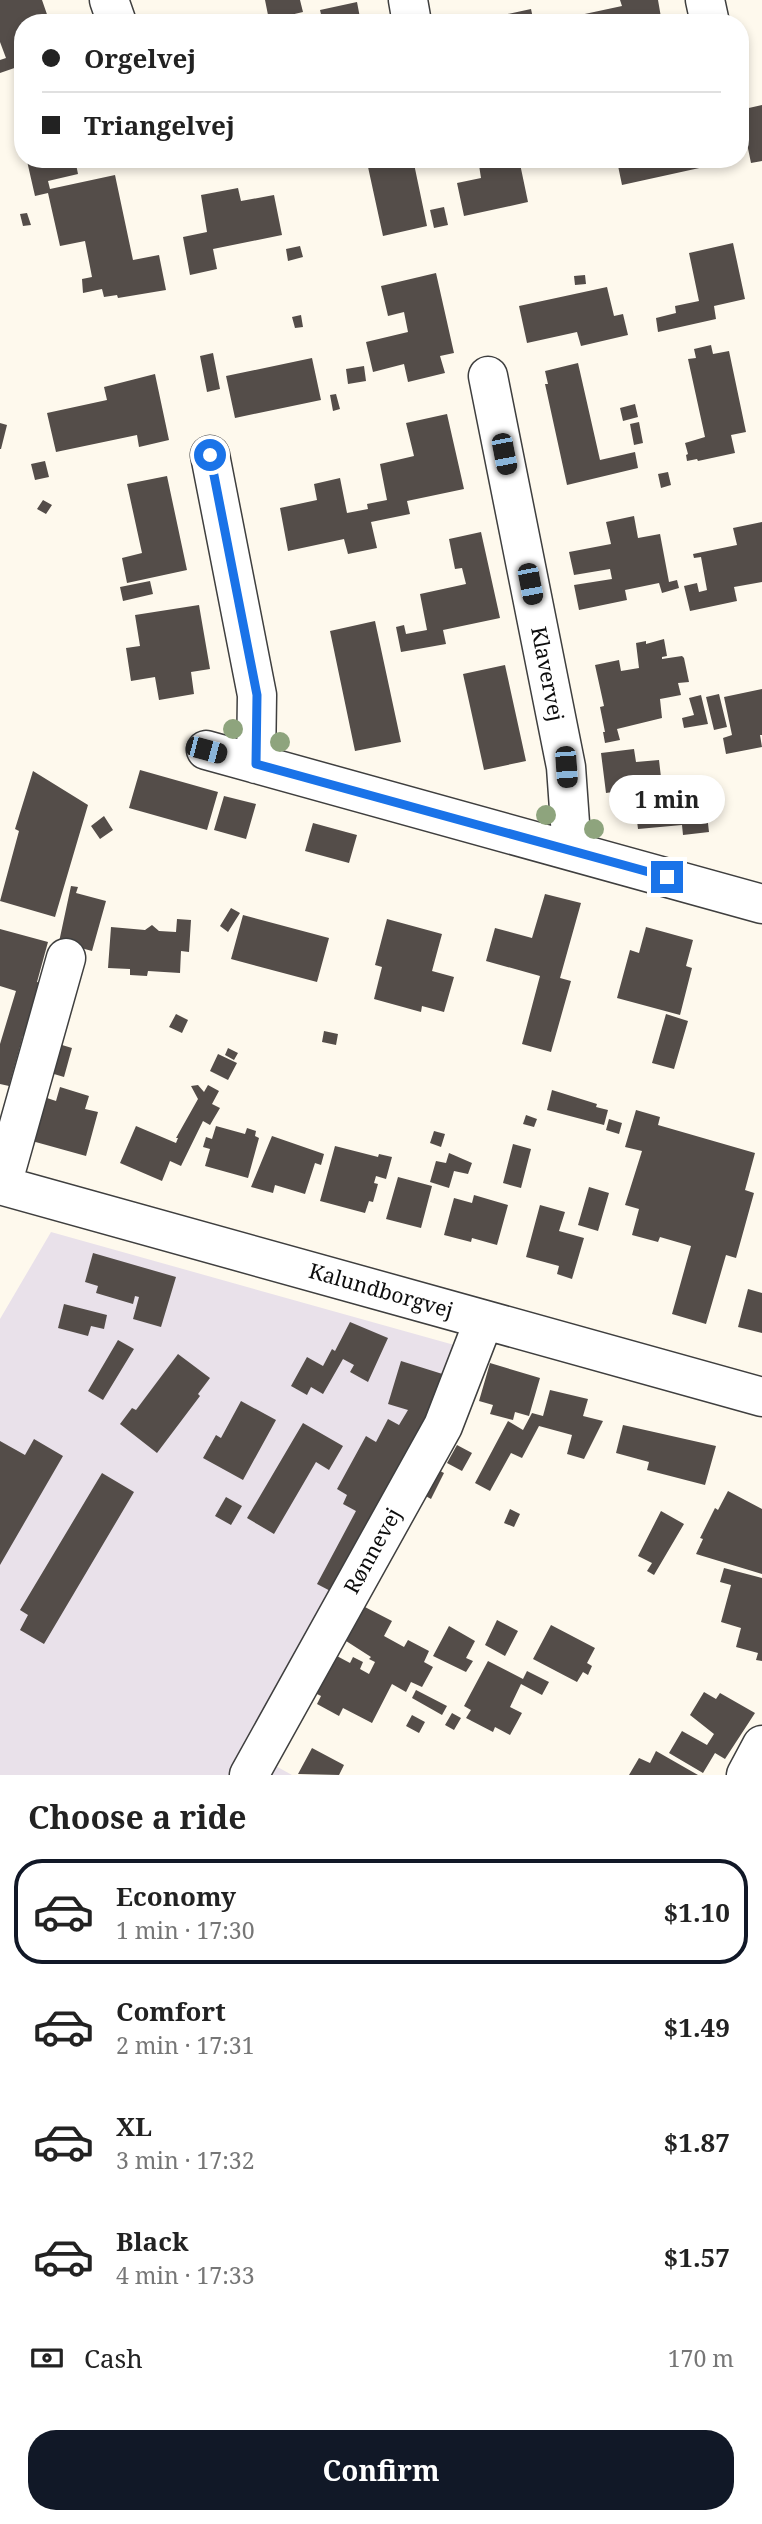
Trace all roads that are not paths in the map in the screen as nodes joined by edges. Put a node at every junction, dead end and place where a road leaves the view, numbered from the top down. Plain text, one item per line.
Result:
1 (488, 376) dead end
2 (210, 455) dead end
3 (206, 750) dead end
4 (256, 764) junction
5 (572, 851) junction
6 (762, 904) edge
7 (66, 958) dead end
8 (1, 1185) edge
9 (484, 1320) junction
10 (762, 1397) edge
11 (762, 1745) edge
12 (249, 1775) edge
13 (746, 1775) edge

1 - 5 street, Klavervej
2 - 4 street
3 - 4 street
4 - 5 street
5 - 6 street
7 - 8 street
8 - 9 street, Kalundborgvej
9 - 10 street, Kalundborgvej
9 - 12 street, Rønnevej
11 - 13 street

